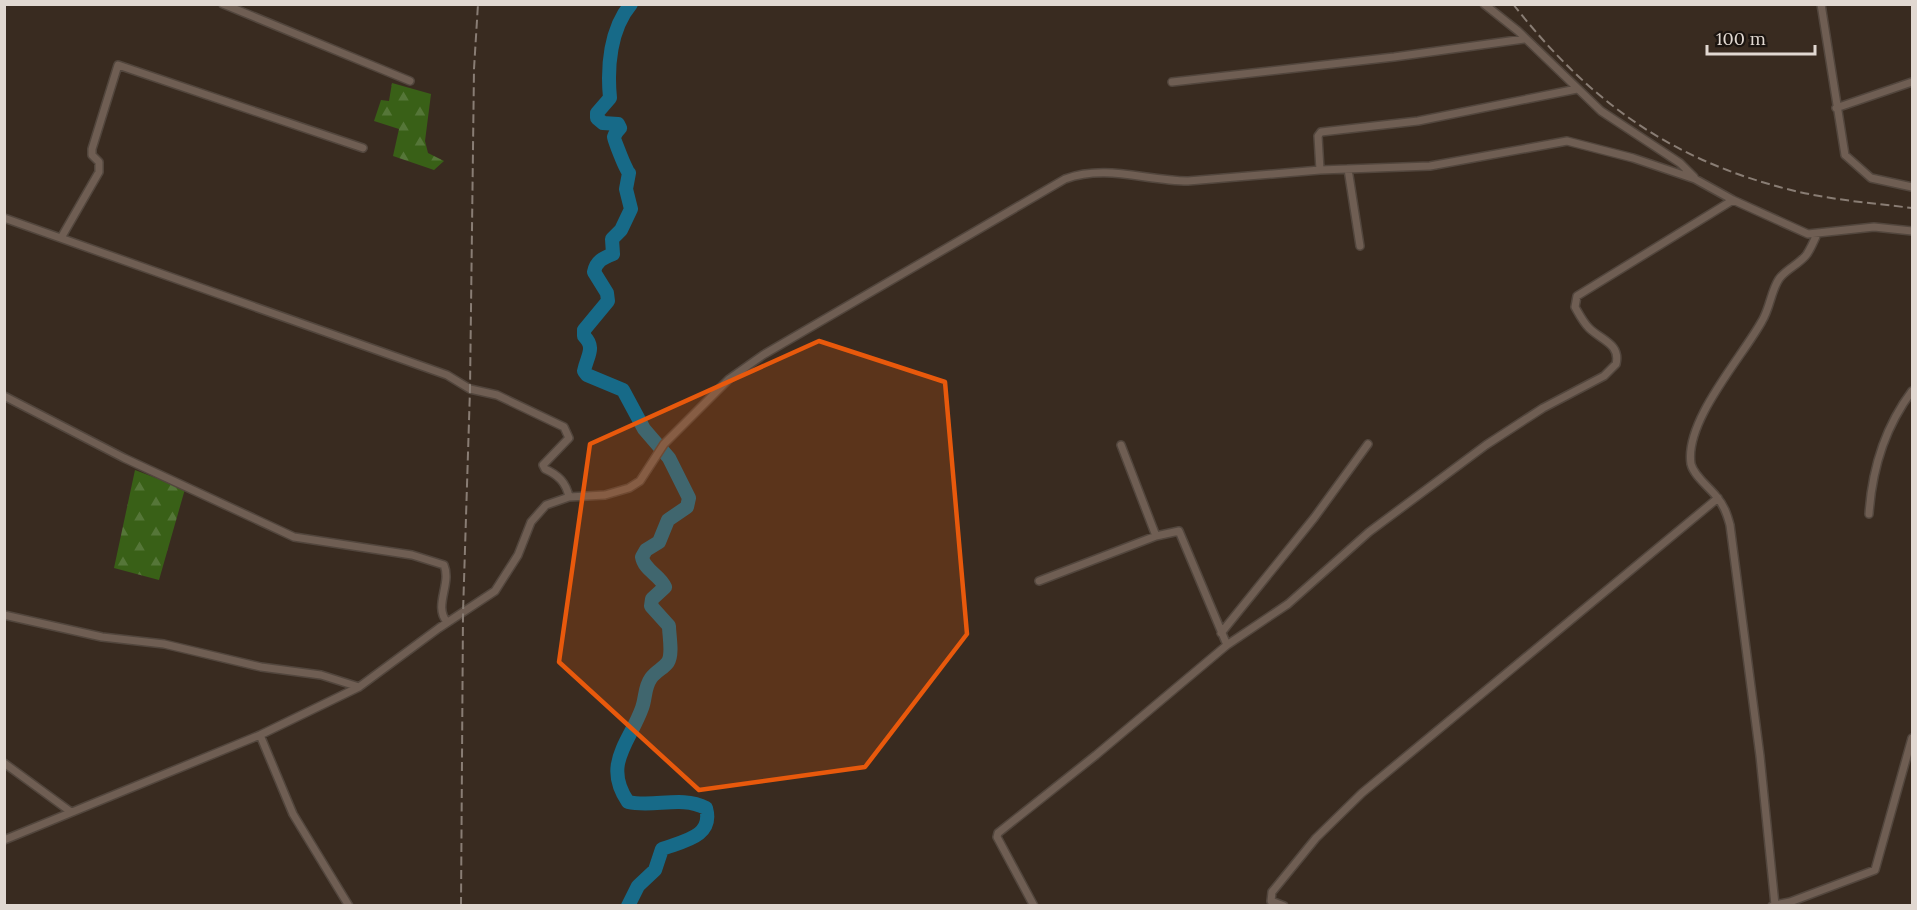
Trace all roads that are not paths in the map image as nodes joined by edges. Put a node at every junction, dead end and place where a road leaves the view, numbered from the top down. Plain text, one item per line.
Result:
1 (223, 4) edge
2 (1484, 4) edge
3 (1821, 4) edge
4 (1524, 39) junction
5 (410, 81) dead end
6 (1172, 82) dead end
7 (1912, 82) edge
8 (1576, 89) junction
9 (1836, 108) junction
10 (363, 148) dead end
11 (1348, 169) junction
12 (1320, 170) junction
13 (1695, 179) junction
14 (1912, 187) edge
15 (1733, 200) junction
16 (4, 218) edge
17 (1912, 231) edge
18 (1817, 234) junction
19 (61, 238) junction
20 (1360, 246) dead end
21 (1912, 391) edge
22 (4, 396) edge
23 (1368, 444) dead end
24 (1121, 445) dead end
25 (569, 497) junction
26 (1718, 498) junction
27 (1869, 514) dead end
28 (1156, 536) junction
29 (1039, 582) dead end
30 (4, 615) edge
31 (447, 622) junction
32 (1221, 633) junction
33 (1227, 645) junction
34 (359, 687) junction
35 (260, 735) junction
36 (1912, 738) edge
37 (4, 763) edge
38 (71, 812) junction
39 (4, 840) edge
40 (1774, 905) edge
41 (349, 906) edge
42 (1034, 906) edge
43 (1284, 906) edge

1 - 5 street
2 - 4 street
3 - 9 street
4 - 6 street
4 - 8 street
7 - 9 street
8 - 12 street
8 - 13 street
9 - 14 street
10 - 19 street
11 - 12 street
11 - 13 street
11 - 20 street
12 - 25 street
13 - 15 street
15 - 18 street
15 - 33 street
16 - 19 street
17 - 18 street
18 - 26 street
19 - 25 street
21 - 27 street
22 - 31 street
23 - 32 street
24 - 28 street
25 - 31 street
26 - 40 street
26 - 43 street
28 - 29 street
28 - 32 street
30 - 34 street
31 - 34 street
32 - 33 street
33 - 42 street
34 - 35 street
35 - 38 street
35 - 41 street
36 - 40 street
37 - 38 street
38 - 39 street

